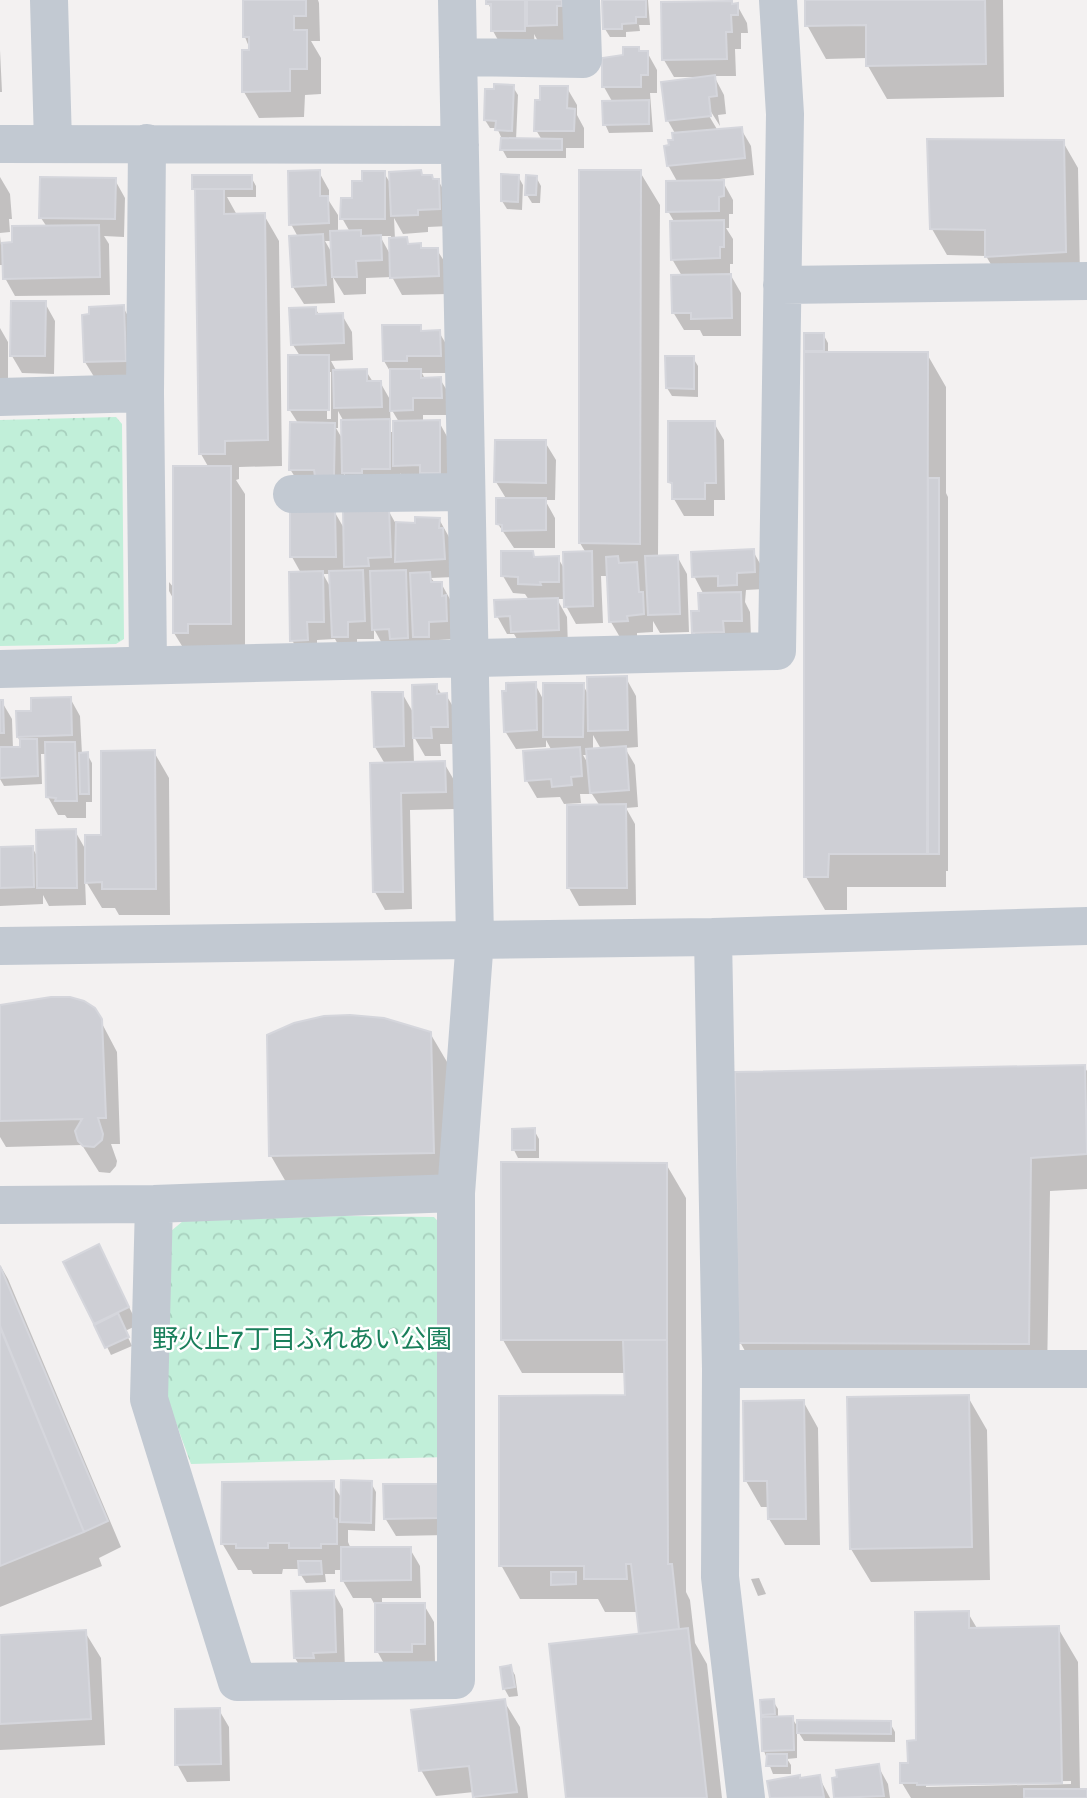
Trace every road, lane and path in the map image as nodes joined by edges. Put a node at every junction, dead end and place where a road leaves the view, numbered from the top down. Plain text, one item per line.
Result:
1 (49, 0) edge
2 (457, 0) edge
3 (581, 0) edge
4 (778, 0) edge
5 (458, 57) junction
6 (53, 143) junction
7 (147, 143) junction
8 (0, 144) edge
9 (460, 145) junction
10 (1087, 281) edge
11 (782, 285) junction
12 (145, 393) junction
13 (0, 397) edge
14 (466, 492) junction
15 (292, 494) dead end
16 (470, 659) junction
17 (148, 665) junction
18 (0, 669) edge
19 (1087, 926) edge
20 (713, 937) junction
21 (475, 939) junction
22 (0, 946) edge
23 (456, 1193) junction
24 (0, 1205) edge
25 (154, 1205) junction
26 (721, 1369) junction
27 (1087, 1369) edge
28 (746, 1798) edge

1 - 6 street
2 - 5 street
3 - 5 street
4 - 11 street
5 - 9 street
6 - 7 street
6 - 8 street
7 - 9 street
7 - 12 street
9 - 14 street
10 - 11 street
11 - 16 street
12 - 13 street
12 - 17 street
14 - 15 street
14 - 16 street
16 - 17 street
16 - 21 street
17 - 18 street
19 - 20 street
20 - 21 street
20 - 26 street
21 - 22 street
21 - 23 street
23 - 25 street
23 - 25 street
24 - 25 street
26 - 27 street
26 - 28 street

